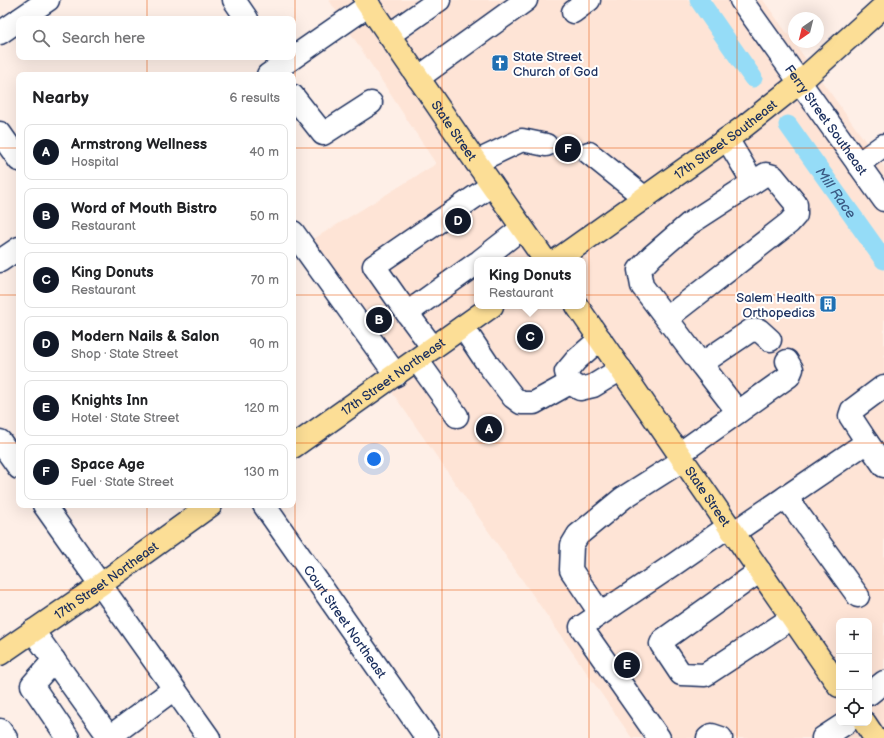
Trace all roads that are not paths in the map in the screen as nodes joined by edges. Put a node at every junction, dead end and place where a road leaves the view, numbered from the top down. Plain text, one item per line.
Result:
1 (48, 0) edge
2 (234, 0) edge
3 (439, 0) edge
4 (526, 0) edge
5 (741, 0) edge
6 (367, 2) edge
7 (884, 6) edge
8 (24, 16) edge
9 (245, 16) edge
10 (16, 22) edge
11 (0, 33) edge
12 (389, 35) junction
13 (296, 53) edge
14 (286, 60) edge
15 (274, 69) edge
16 (418, 78) junction
17 (799, 83) junction
18 (296, 100) edge
19 (371, 103) dead end
20 (0, 133) edge
21 (727, 139) junction
22 (546, 145) tunnel mouth
23 (884, 145) edge
24 (589, 153) tunnel mouth
25 (16, 156) edge
26 (476, 162) junction
27 (858, 164) junction
28 (753, 182) junction
29 (492, 185) junction
30 (645, 198) junction
31 (884, 200) edge
32 (522, 228) junction
33 (296, 236) edge
34 (16, 250) edge
35 (485, 257) edge
36 (543, 257) edge
37 (561, 257) edge
38 (0, 261) edge
39 (474, 265) edge
40 (488, 309) edge
41 (579, 309) edge
42 (407, 313) junction
43 (666, 318) junction
44 (463, 327) junction
45 (600, 339) junction
46 (770, 340) dead end
47 (425, 354) junction
48 (787, 360) dead end
49 (701, 364) junction
50 (621, 370) junction
51 (396, 375) junction
52 (570, 383) junction
53 (884, 386) edge
54 (738, 412) junction
55 (457, 416) dead end
56 (0, 441) edge
57 (867, 442) junction
58 (296, 445) edge
59 (681, 457) junction
60 (16, 464) edge
61 (884, 466) edge
62 (786, 497) junction
63 (46, 508) edge
64 (207, 508) edge
65 (266, 508) edge
66 (731, 530) junction
67 (760, 571) junction
68 (100, 585) junction
69 (858, 596) dead end
70 (600, 613) junction
71 (792, 618) junction
72 (33, 631) junction
73 (0, 654) edge
74 (54, 660) junction
75 (836, 682) edge
76 (884, 682) edge
77 (174, 689) junction
78 (872, 692) edge
79 (841, 726) edge
80 (866, 726) edge
81 (0, 730) edge
82 (200, 735) edge
83 (6, 738) edge
84 (68, 738) edge
85 (108, 738) edge
86 (427, 738) edge
87 (659, 738) edge
88 (708, 738) edge
89 (721, 738) edge
90 (823, 738) edge
91 (875, 738) edge

1 - 8 street
2 - 9 street
3 - 12 street
4 - 16 street
5 - 17 street, Ferry Street Southeast
6 - 12 main road, State Street
6 - 13 street
7 - 17 main road, 17th Street Southeast
10 - 11 street
12 - 16 main road, State Street
14 - 15 street
16 - 26 main road, State Street
17 - 21 main road, 17th Street Southeast
17 - 27 street, Ferry Street Southeast
18 - 19 street
20 - 25 street
21 - 28 street
21 - 30 main road, 17th Street Southeast
22 - 26 street
23 - 27 street
24 - 30 street
26 - 29 main road, State Street
27 - 31 street, Ferry Street Southeast
28 - 43 street
28 - 43 street
29 - 32 main road, State Street
29 - 42 street
30 - 37 main road, 17th Street Southeast
32 - 35 street
32 - 36 main road, State Street
33 - 51 street
34 - 38 street
39 - 42 street
40 - 44 main road, 17th Street Northeast
41 - 45 main road, State Street
42 - 47 street
43 - 49 street
44 - 47 main road, 17th Street Northeast
44 - 52 street
45 - 50 main road, State Street
45 - 52 street
46 - 49 street
47 - 51 main road, 17th Street Northeast
47 - 55 street
48 - 54 street
49 - 54 street
50 - 52 street
50 - 59 main road, State Street
51 - 58 main road, 17th Street Northeast
53 - 57 street
54 - 59 street
56 - 60 street
57 - 61 street
57 - 62 street
59 - 66 main road, State Street
59 - 70 street
62 - 66 street
62 - 69 street
63 - 68 street
64 - 68 main road, 17th Street Northeast
65 - 86 street, Court Street Northeast
66 - 67 main road, State Street
66 - 70 street
67 - 71 main road, State Street
67 - 71 street
68 - 72 main road, 17th Street Northeast
68 - 77 street
70 - 87 street
71 - 75 main road, State Street
72 - 73 main road, 17th Street Northeast
72 - 74 street
74 - 84 street
74 - 85 street
76 - 78 street
77 - 82 street
77 - 85 street
79 - 90 street
80 - 91 main road
81 - 83 street
88 - 89 street

